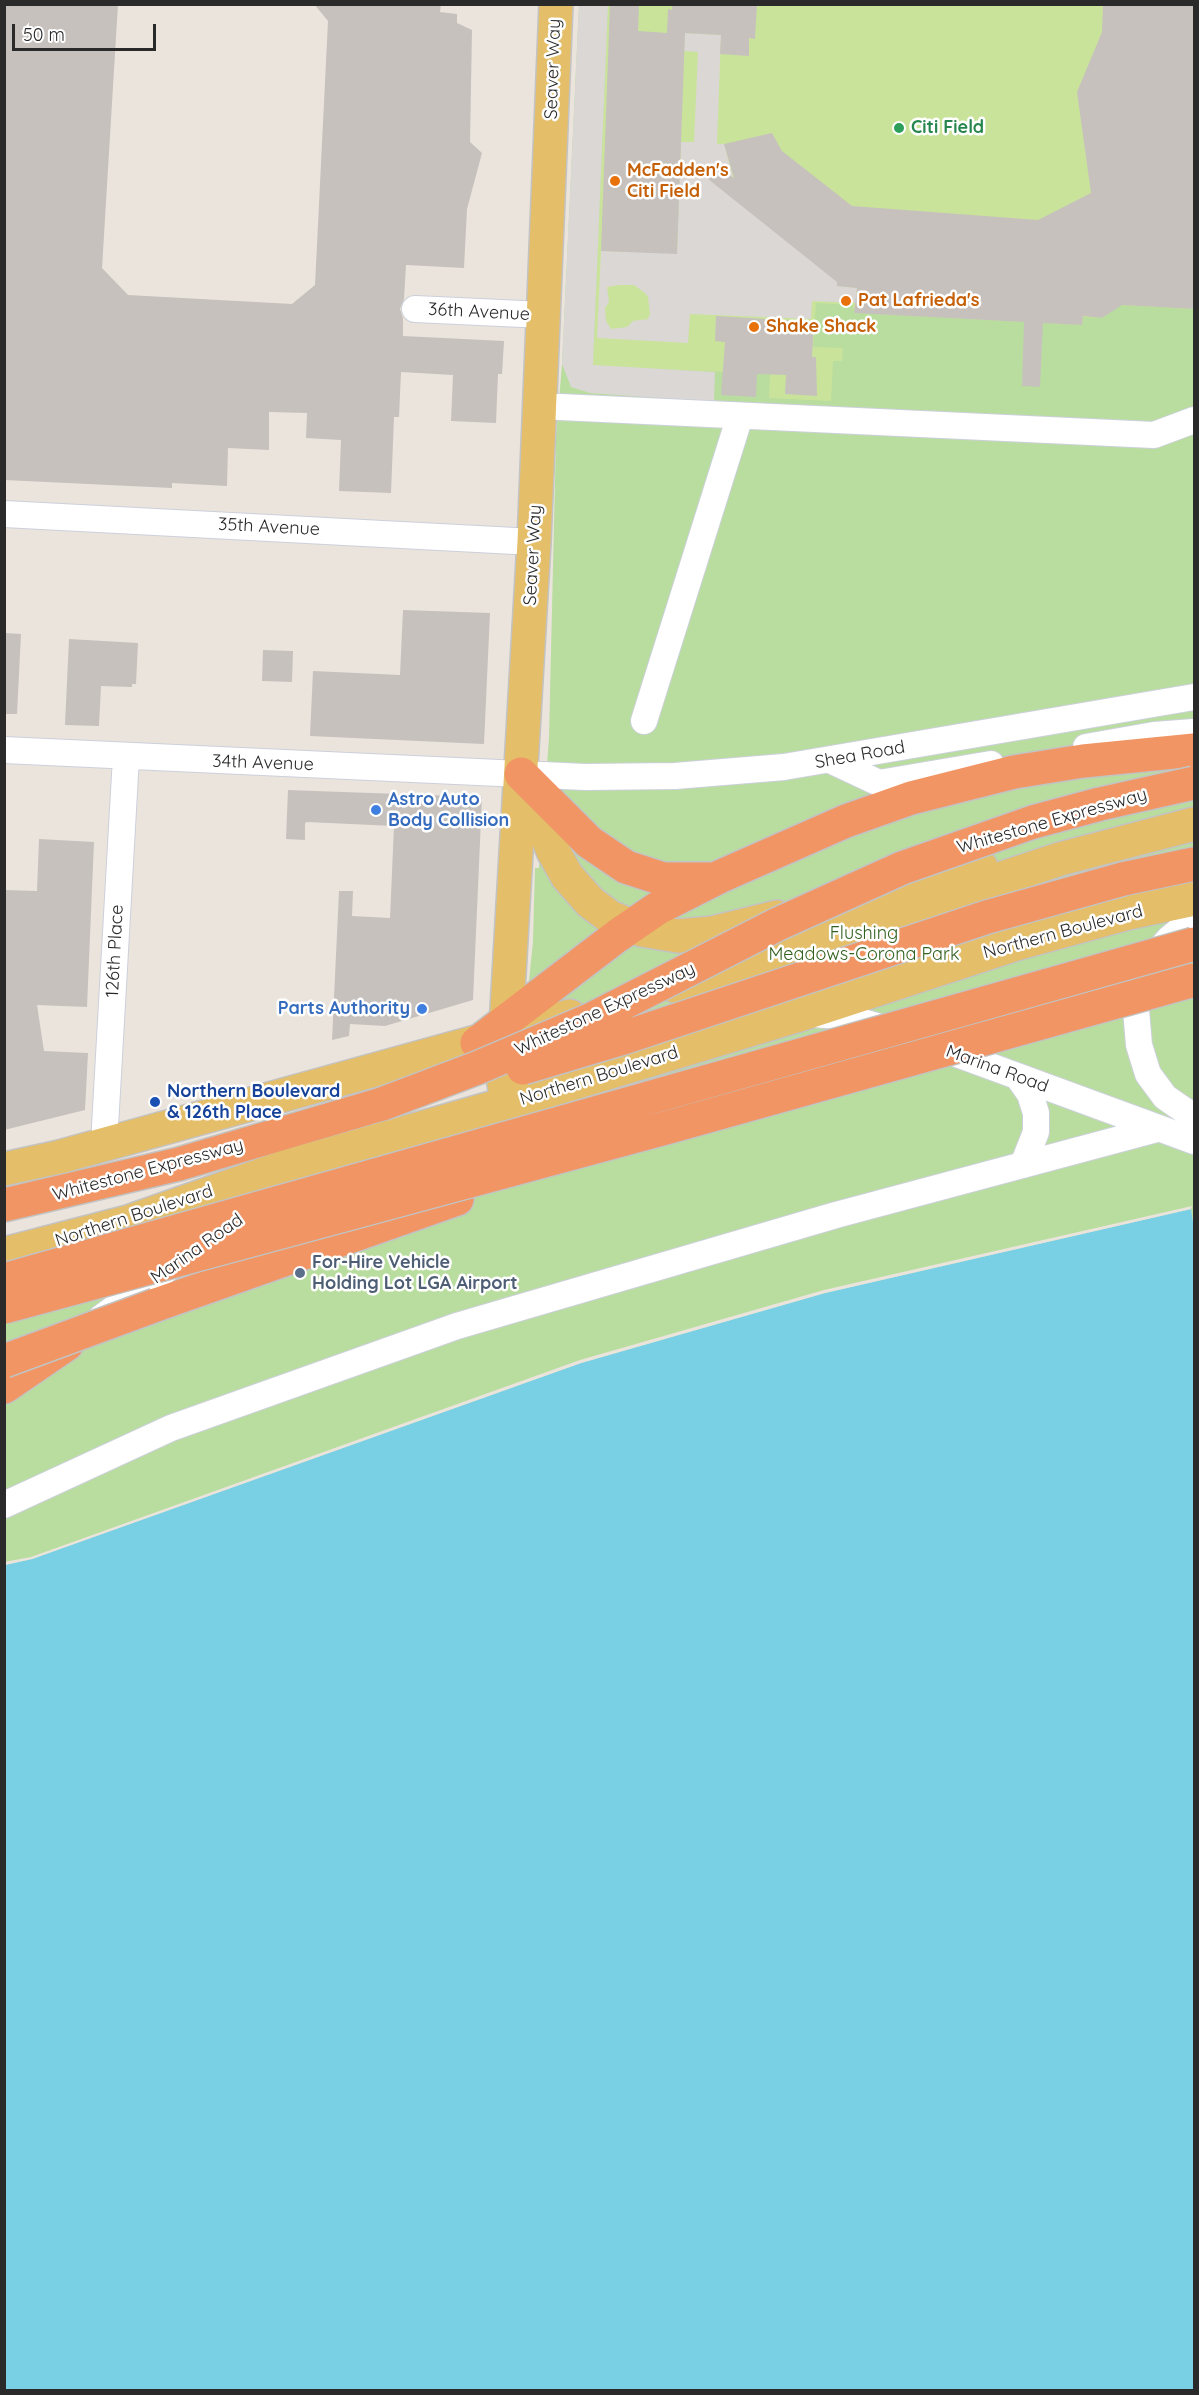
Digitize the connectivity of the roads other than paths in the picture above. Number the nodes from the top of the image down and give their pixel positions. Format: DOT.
graph roads {
  1 [pos="556,4"];
  2 [pos="415,309"];
  3 [pos="544,315"];
  4 [pos="539,406"];
  5 [pos="741,416"];
  6 [pos="1194,420"];
  7 [pos="4,514"];
  8 [pos="534,542"];
  9 [pos="1194,697"];
  10 [pos="644,721"];
  11 [pos="1194,732"];
  12 [pos="4,750"];
  13 [pos="1194,750"];
  14 [pos="126,757"];
  15 [pos="830,760"];
  16 [pos="521,774"];
  17 [pos="1194,783"];
  18 [pos="1194,823"];
  19 [pos="1194,864"];
  20 [pos="719,877"];
  21 [pos="1194,899"];
  22 [pos="1194,918"];
  23 [pos="631,926"];
  24 [pos="1194,944"];
  25 [pos="1194,980"];
  26 [pos="796,1016"];
  27 [pos="496,1033"];
  28 [pos="1018,1077"];
  29 [pos="512,1102"];
  30 [pos="382,1104"];
  31 [pos="1194,1117"];
  32 [pos="669,1127"];
  33 [pos="1157,1129"];
  34 [pos="410,1131"];
  35 [pos="1194,1141"];
  36 [pos="104,1144"];
  37 [pos="1023,1165"];
  38 [pos="4,1169"];
  39 [pos="4,1205"];
  40 [pos="4,1254"];
  41 [pos="4,1280"];
  42 [pos="4,1307"];
  43 [pos="70,1342"];
  44 [pos="4,1361"];
  45 [pos="4,1387"];
  46 [pos="4,1400"];
  47 [pos="4,1505"];
  1 -- 3 [label="main road, Seaver Way"];
  2 -- 3 [label="street, 36th Avenue"];
  3 -- 4 [label="main road, Seaver Way"];
  4 -- 5 [label="street"];
  4 -- 8 [label="main road, Seaver Way"];
  5 -- 6 [label="street"];
  5 -- 10 [label="street"];
  7 -- 8 [label="street, 35th Avenue"];
  8 -- 16 [label="main road, Seaver Way"];
  9 -- 15 [label="street, Shea Road"];
  11 -- 15 [label="street"];
  12 -- 14 [label="street, 34th Avenue"];
  13 -- 20 [label="highway"];
  14 -- 16 [label="street, 34th Avenue"];
  14 -- 36 [label="street, 126th Place"];
  15 -- 16 [label="street, Shea Road"];
  16 -- 20 [label="highway"];
  16 -- 23 [label="main road"];
  16 -- 27 [label="main road, Seaver Way"];
  17 -- 30 [label="highway, Whitestone Expressway, bridge"];
  18 -- 23 [label="main road"];
  18 -- 27 [label="main road"];
  19 -- 30 [label="highway, bridge"];
  20 -- 23 [label="highway"];
  21 -- 26 [label="main road, Northern Boulevard"];
  22 -- 31 [label="street"];
  23 -- 27 [label="highway"];
  24 -- 41 [label="highway, bridge"];
  25 -- 32 [label="highway, bridge"];
  26 -- 28 [label="street, Marina Road"];
  26 -- 29 [label="main road, Northern Boulevard"];
  27 -- 29 [label="main road, Seaver Way"];
  27 -- 36 [label="main road"];
  28 -- 33 [label="street, Marina Road"];
  28 -- 37 [label="street"];
  29 -- 34 [label="main road, Northern Boulevard"];
  30 -- 39 [label="highway, Whitestone Expressway"];
  32 -- 42 [label="highway, bridge"];
  32 -- 44 [label="highway, bridge"];
  33 -- 35 [label="street, Marina Road"];
  33 -- 37 [label="street"];
  34 -- 40 [label="main road, Northern Boulevard"];
  34 -- 43 [label="street, Marina Road"];
  36 -- 38 [label="main road"];
  37 -- 47 [label="street"];
  43 -- 45 [label="highway"];
  43 -- 46 [label="street, Marina Road"];
}
